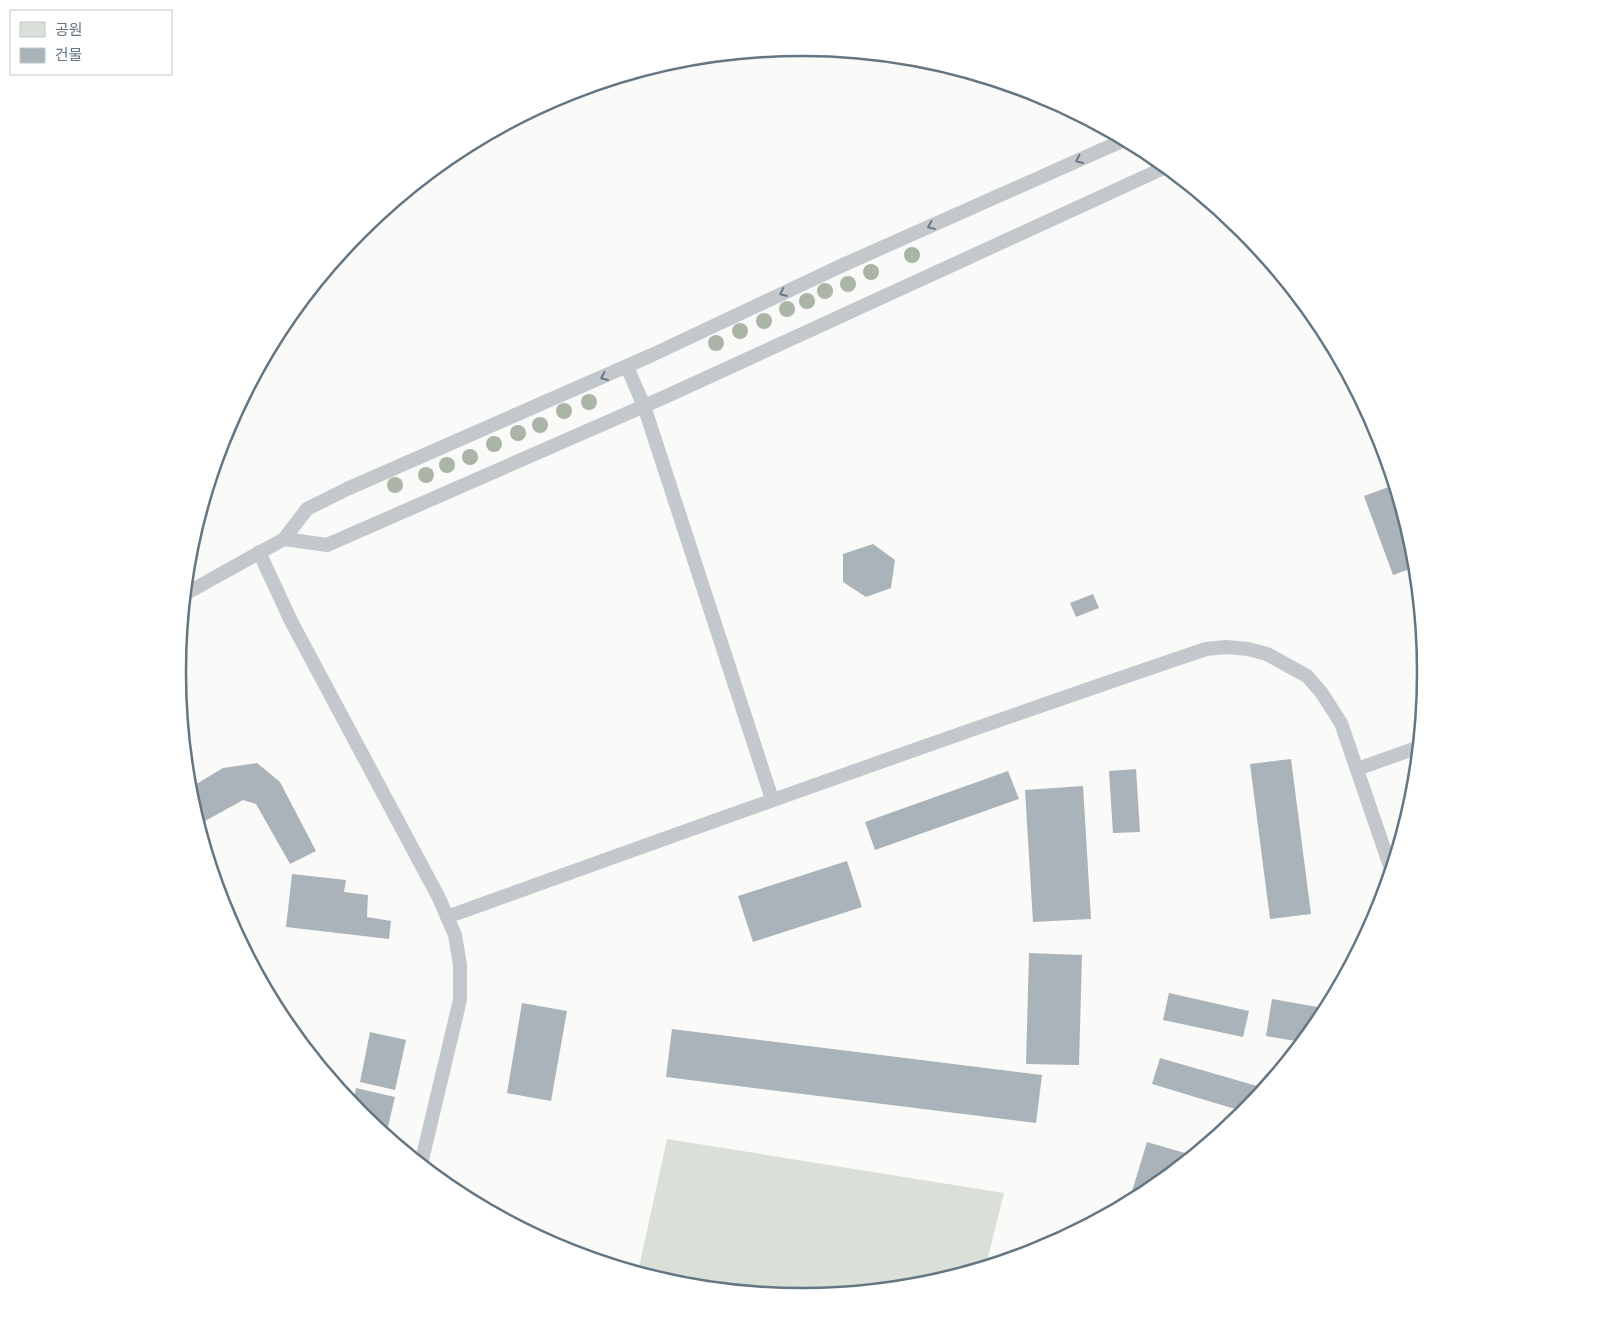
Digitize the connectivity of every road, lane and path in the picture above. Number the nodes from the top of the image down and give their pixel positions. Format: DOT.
graph roads {
  1 [pos="1116,143"];
  2 [pos="1159,170"];
  3 [pos="627,367"];
  4 [pos="644,406"];
  5 [pos="284,539"];
  6 [pos="258,552"];
  7 [pos="191,590"];
  8 [pos="1412,748"];
  9 [pos="1357,769"];
  10 [pos="772,799"];
  11 [pos="1388,860"];
  12 [pos="448,917"];
  13 [pos="423,1158"];
  1 -- 3 [label="lane, one-way"];
  2 -- 4 [label="lane"];
  3 -- 4 [label="lane"];
  3 -- 5 [label="lane, one-way"];
  4 -- 5 [label="lane"];
  4 -- 10 [label="lane"];
  5 -- 6 [label="lane"];
  6 -- 7 [label="lane"];
  6 -- 12 [label="lane"];
  8 -- 9 [label="lane"];
  9 -- 10 [label="lane"];
  9 -- 11 [label="lane"];
  10 -- 12 [label="lane"];
  12 -- 13 [label="lane"];
}
